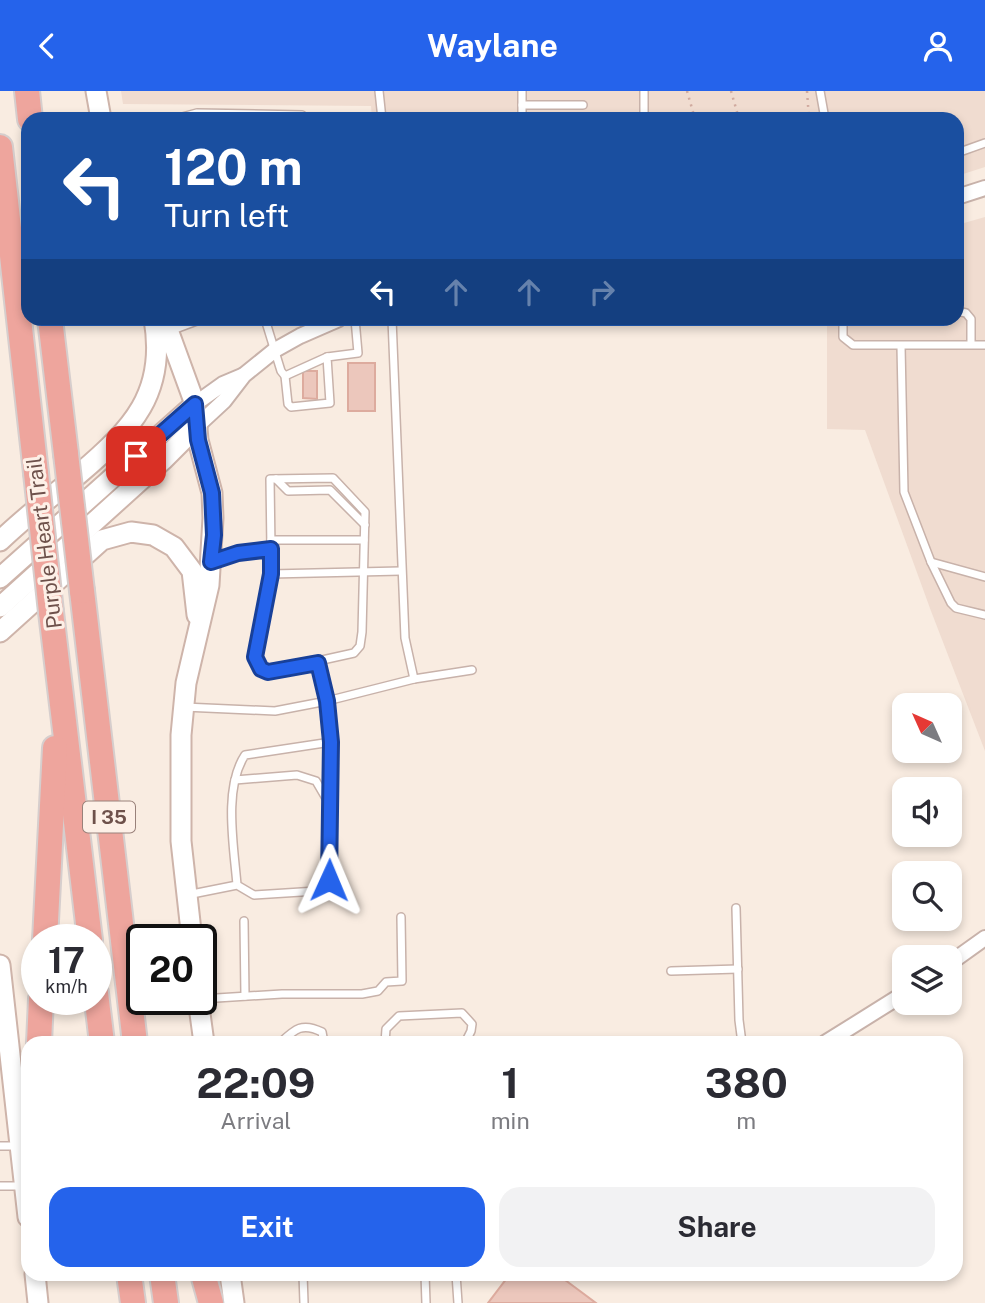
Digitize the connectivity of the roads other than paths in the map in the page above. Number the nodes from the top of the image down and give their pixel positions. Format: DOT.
graph roads {
  1 [pos="27,91"];
  2 [pos="34,91"];
  3 [pos="96,91"];
  4 [pos="379,91"];
  5 [pos="522,91"];
  6 [pos="644,91"];
  7 [pos="820,91"];
  8 [pos="522,105"];
  9 [pos="583,105"];
  10 [pos="31,112"];
  11 [pos="32,112"];
  12 [pos="100,112"];
  13 [pos="381,112"];
  14 [pos="522,112"];
  15 [pos="643,112"];
  16 [pos="824,112"];
  17 [pos="985,143"];
  18 [pos="0,147"];
  19 [pos="964,150"];
  20 [pos="985,188"];
  21 [pos="964,195"];
  22 [pos="964,313"];
  23 [pos="51,326"];
  24 [pos="155,326"];
  25 [pos="167,326"];
  26 [pos="267,326"];
  27 [pos="323,326"];
  28 [pos="356,326"];
  29 [pos="392,326"];
  30 [pos="843,326"];
  31 [pos="971,344"];
  32 [pos="985,345"];
  33 [pos="901,346"];
  34 [pos="275,350"];
  35 [pos="327,357"];
  36 [pos="244,375"];
  37 [pos="285,376"];
  38 [pos="195,404"];
  39 [pos="197,426"];
  40 [pos="276,479"];
  41 [pos="365,525"];
  42 [pos="5,532"];
  43 [pos="271,540"];
  44 [pos="364,540"];
  45 [pos="271,549"];
  46 [pos="211,562"];
  47 [pos="931,562"];
  48 [pos="365,570"];
  49 [pos="401,571"];
  50 [pos="271,574"];
  51 [pos="985,577"];
  52 [pos="0,578"];
  53 [pos="0,607"];
  54 [pos="985,615"];
  55 [pos="199,630"];
  56 [pos="0,632"];
  57 [pos="87,635"];
  58 [pos="57,656"];
  59 [pos="318,663"];
  60 [pos="472,670"];
  61 [pos="414,679"];
  62 [pos="327,701"];
  63 [pos="183,707"];
  64 [pos="331,742"];
  65 [pos="235,780"];
  66 [pos="330,806"];
  67 [pos="237,885"];
  68 [pos="187,895"];
  69 [pos="736,908"];
  70 [pos="401,917"];
  71 [pos="244,921"];
  72 [pos="46,924"];
  73 [pos="88,924"];
  74 [pos="134,924"];
  75 [pos="190,924"];
  76 [pos="985,938"];
  77 [pos="962,954"];
  78 [pos="0,965"];
  79 [pos="738,969"];
  80 [pos="671,971"];
  81 [pos="245,996"];
  82 [pos="217,998"];
  83 [pos="892,1001"];
  84 [pos="40,1015"];
  85 [pos="99,1015"];
  86 [pos="148,1015"];
  87 [pos="201,1015"];
  88 [pos="39,1036"];
  89 [pos="101,1036"];
  90 [pos="134,1036"];
  91 [pos="151,1036"];
  92 [pos="203,1036"];
  93 [pos="288,1036"];
  94 [pos="323,1036"];
  95 [pos="386,1036"];
  96 [pos="468,1036"];
  97 [pos="741,1036"];
  98 [pos="836,1036"];
  99 [pos="5,1039"];
  100 [pos="9,1146"];
  101 [pos="21,1174"];
  102 [pos="0,1186"];
  103 [pos="21,1186"];
  104 [pos="36,1281"];
  105 [pos="130,1281"];
  106 [pos="163,1281"];
  107 [pos="205,1281"];
  108 [pos="231,1281"];
  109 [pos="303,1281"];
  110 [pos="425,1281"];
  111 [pos="456,1281"];
  112 [pos="38,1303"];
  113 [pos="133,1303"];
  114 [pos="166,1303"];
  115 [pos="211,1303"];
  116 [pos="234,1303"];
  117 [pos="304,1303"];
  118 [pos="426,1303"];
  119 [pos="458,1303"];
  1 -- 10 [label="highway"];
  2 -- 11 [label="highway"];
  3 -- 12 [label="main road"];
  4 -- 13 [label="lane"];
  5 -- 8 [label="lane"];
  6 -- 15 [label="lane"];
  7 -- 16 [label="lane"];
  8 -- 9 [label="lane"];
  8 -- 14 [label="lane"];
  17 -- 19 [label="lane"];
  18 -- 58 [label="highway, Purple Heart Trail / I 35, bridge"];
  20 -- 21 [label="street"];
  22 -- 31 [label="lane"];
  23 -- 57 [label="highway, Purple Heart Trail / I 35, bridge"];
  24 -- 42 [label="main road"];
  25 -- 38 [label="main road"];
  26 -- 34 [label="lane"];
  27 -- 34 [label="street"];
  28 -- 35 [label="lane"];
  29 -- 49 [label="lane"];
  30 -- 33 [label="lane"];
  31 -- 32 [label="lane"];
  31 -- 33 [label="lane"];
  33 -- 47 [label="lane"];
  34 -- 36 [label="street"];
  34 -- 37 [label="lane"];
  35 -- 37 [label="lane"];
  35 -- 37 [label="lane"];
  36 -- 38 [label="street"];
  36 -- 39 [label="street"];
  38 -- 39 [label="main road"];
  38 -- 52 [label="main road"];
  39 -- 46 [label="main road"];
  39 -- 53 [label="main road"];
  40 -- 41 [label="lane"];
  40 -- 41 [label="lane"];
  40 -- 43 [label="lane"];
  41 -- 44 [label="lane"];
  43 -- 44 [label="lane"];
  43 -- 45 [label="lane"];
  44 -- 48 [label="lane"];
  45 -- 46 [label="lane"];
  45 -- 50 [label="lane"];
  46 -- 55 [label="main road"];
  47 -- 51 [label="lane"];
  47 -- 54 [label="lane"];
  48 -- 49 [label="lane"];
  48 -- 50 [label="lane"];
  48 -- 59 [label="lane"];
  49 -- 61 [label="lane"];
  50 -- 59 [label="lane"];
  55 -- 56 [label="main road"];
  55 -- 63 [label="main road"];
  57 -- 74 [label="highway"];
  57 -- 90 [label="highway, Purple Heart Trail / I 35"];
  58 -- 72 [label="highway"];
  58 -- 73 [label="highway, Purple Heart Trail / I 35"];
  59 -- 62 [label="lane"];
  60 -- 61 [label="lane"];
  61 -- 62 [label="lane"];
  62 -- 63 [label="lane"];
  62 -- 64 [label="lane"];
  63 -- 68 [label="main road"];
  64 -- 65 [label="lane"];
  64 -- 66 [label="lane"];
  65 -- 66 [label="lane"];
  65 -- 67 [label="lane"];
  66 -- 67 [label="lane"];
  67 -- 68 [label="lane"];
  68 -- 75 [label="main road"];
  69 -- 79 [label="lane"];
  70 -- 81 [label="lane"];
  71 -- 81 [label="lane"];
  76 -- 77 [label="street"];
  78 -- 99 [label="main road"];
  79 -- 80 [label="lane"];
  79 -- 97 [label="lane"];
  81 -- 82 [label="lane"];
  83 -- 98 [label="street"];
  84 -- 88 [label="highway"];
  85 -- 89 [label="highway"];
  86 -- 91 [label="highway"];
  87 -- 92 [label="main road"];
  93 -- 94 [label="lane"];
  95 -- 96 [label="lane"];
  99 -- 100 [label="main road"];
  100 -- 101 [label="main road"];
  102 -- 103 [label="lane"];
  104 -- 112 [label="main road"];
  105 -- 113 [label="highway"];
  106 -- 114 [label="highway"];
  107 -- 115 [label="highway"];
  108 -- 116 [label="main road"];
  109 -- 117 [label="lane"];
  110 -- 118 [label="lane"];
  111 -- 119 [label="lane"];
}
